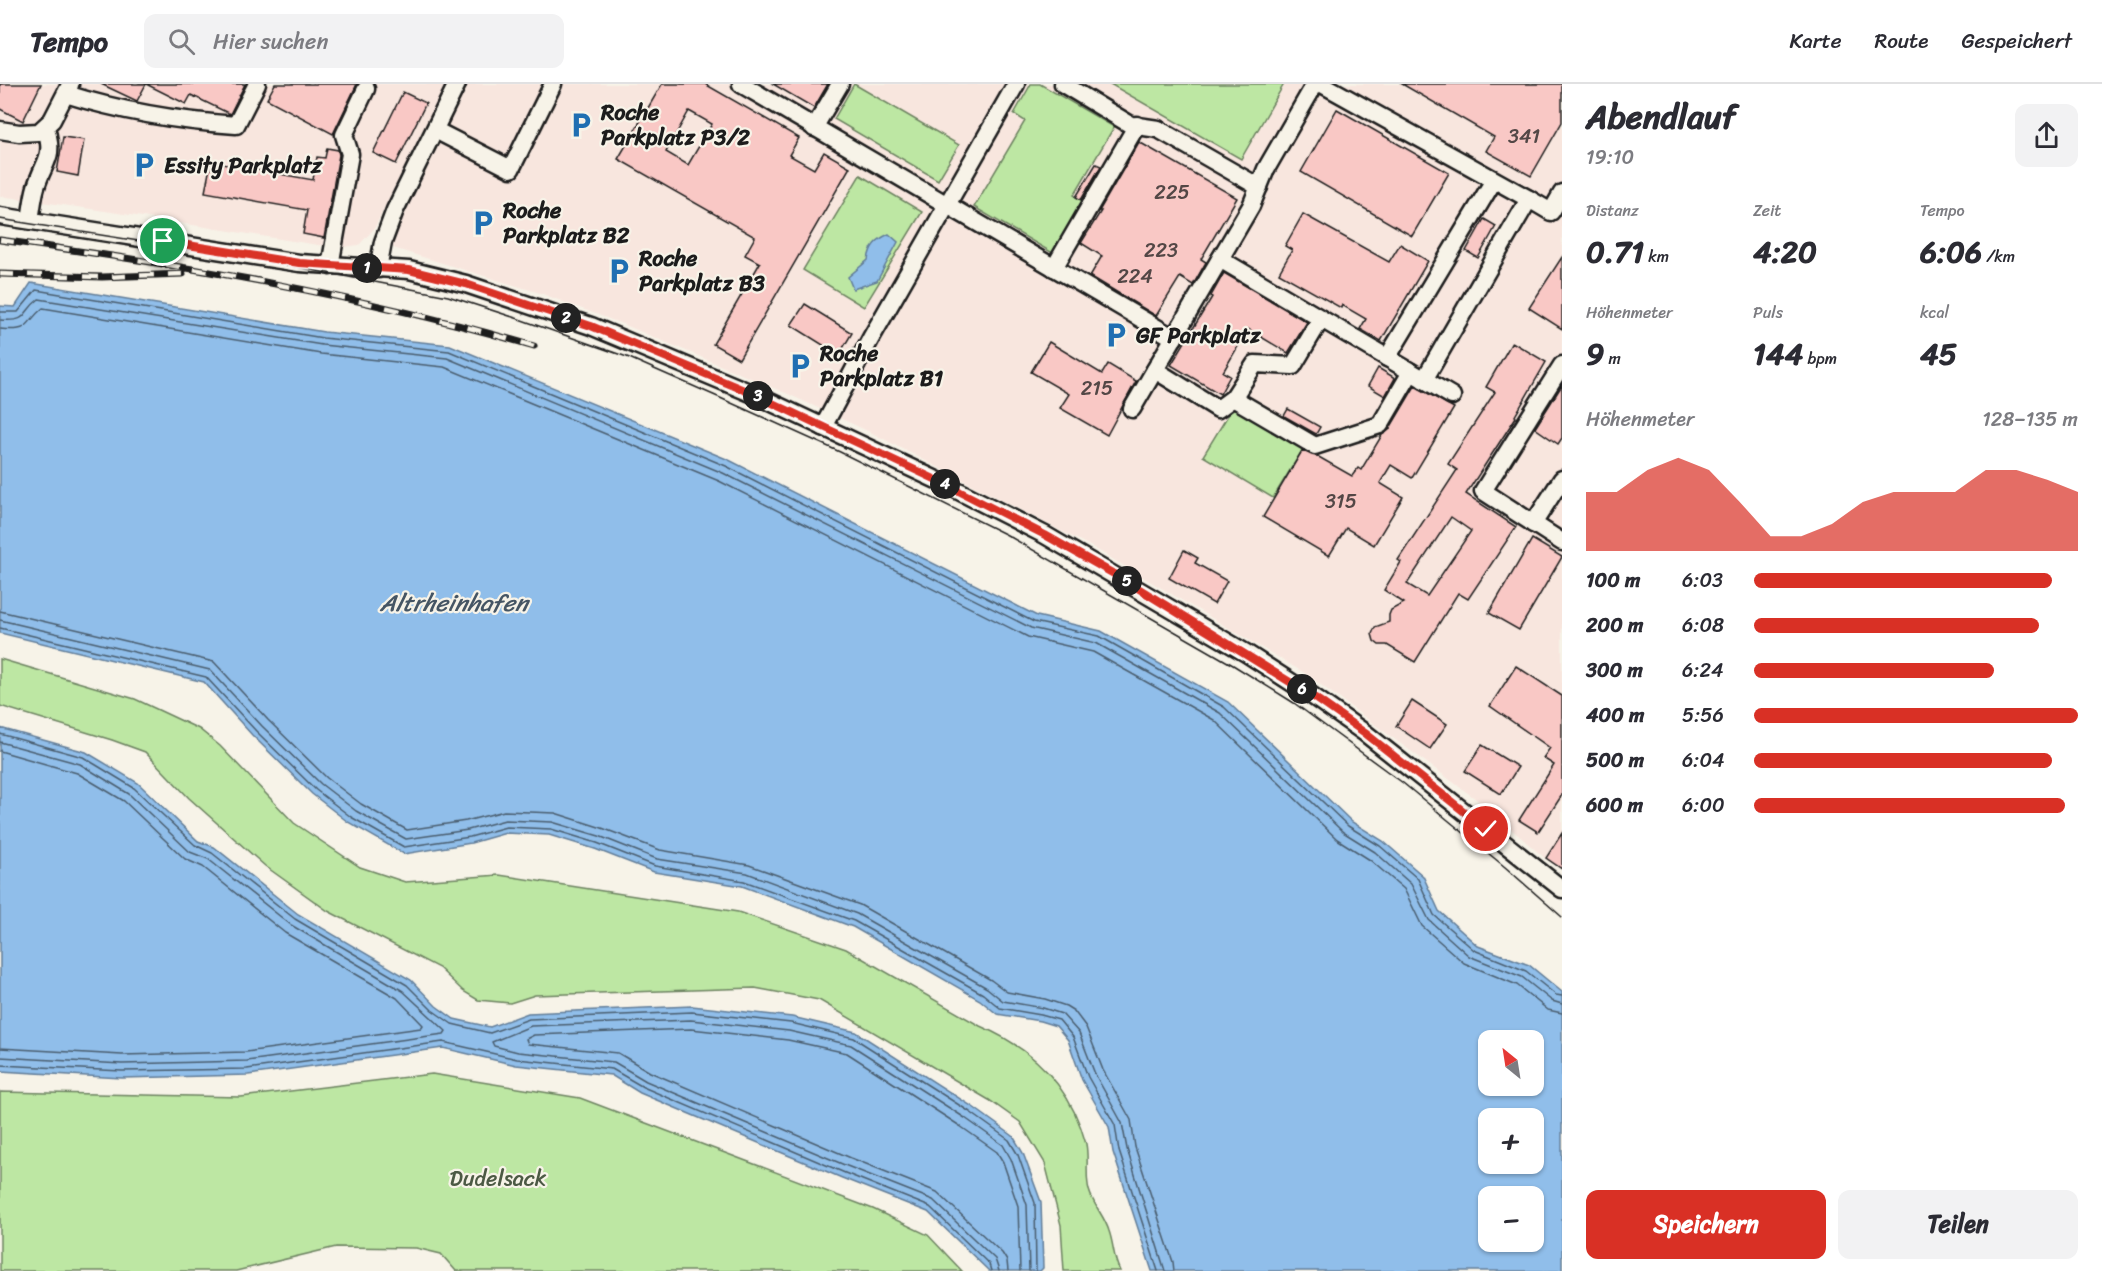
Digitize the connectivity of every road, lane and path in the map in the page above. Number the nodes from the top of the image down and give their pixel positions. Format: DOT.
graph roads {
  1 [pos="257,84"];
  2 [pos="457,84"];
  3 [pos="553,84"];
  4 [pos="741,84"];
  5 [pos="840,84"];
  6 [pos="1016,84"];
  7 [pos="1064,84"];
  8 [pos="1315,84"];
  9 [pos="1322,84"];
  10 [pos="68,89"];
  11 [pos="366,89"];
  12 [pos="1137,125"];
  13 [pos="46,128"];
  14 [pos="814,128"];
  15 [pos="0,130"];
  16 [pos="435,130"];
  17 [pos="1494,180"];
  18 [pos="1259,187"];
  19 [pos="1562,193"];
  20 [pos="1529,200"];
  21 [pos="947,206"];
  22 [pos="0,216"];
  23 [pos="30,220"];
  24 [pos="1220,259"];
  25 [pos="330,266"];
  26 [pos="1054,268"];
  27 [pos="378,269"];
  28 [pos="1321,319"];
  29 [pos="1174,338"];
  30 [pos="1387,358"];
  31 [pos="1562,365"];
  32 [pos="1155,370"];
  33 [pos="1418,376"];
  34 [pos="1452,396"];
  35 [pos="1233,398"];
  36 [pos="1132,409"];
  37 [pos="823,427"];
  38 [pos="1562,479"];
  39 [pos="1533,524"];
  40 [pos="1562,543"];
  41 [pos="1562,889"];
  1 -- 10 [label="street"];
  2 -- 16 [label="street"];
  3 -- 16 [label="street"];
  4 -- 14 [label="street"];
  5 -- 14 [label="street"];
  6 -- 21 [label="street"];
  7 -- 12 [label="street"];
  8 -- 18 [label="street"];
  9 -- 17 [label="street"];
  10 -- 13 [label="street"];
  11 -- 25 [label="street"];
  12 -- 18 [label="street"];
  12 -- 26 [label="street"];
  13 -- 15 [label="street"];
  13 -- 23 [label="street"];
  14 -- 21 [label="street"];
  16 -- 27 [label="street"];
  17 -- 20 [label="street"];
  17 -- 30 [label="street"];
  18 -- 24 [label="street"];
  19 -- 20 [label="street"];
  20 -- 33 [label="street"];
  21 -- 26 [label="street"];
  21 -- 37 [label="street"];
  22 -- 23 [label="street"];
  23 -- 25 [label="street"];
  24 -- 28 [label="street"];
  24 -- 29 [label="street"];
  25 -- 27 [label="street"];
  26 -- 29 [label="street"];
  27 -- 37 [label="street"];
  28 -- 30 [label="street"];
  28 -- 35 [label="street"];
  29 -- 32 [label="street"];
  30 -- 33 [label="street"];
  31 -- 39 [label="street"];
  32 -- 35 [label="street"];
  32 -- 36 [label="street"];
  33 -- 34 [label="street"];
  33 -- 35 [label="street"];
  37 -- 41 [label="street"];
  38 -- 39 [label="street"];
  39 -- 40 [label="street"];
}
